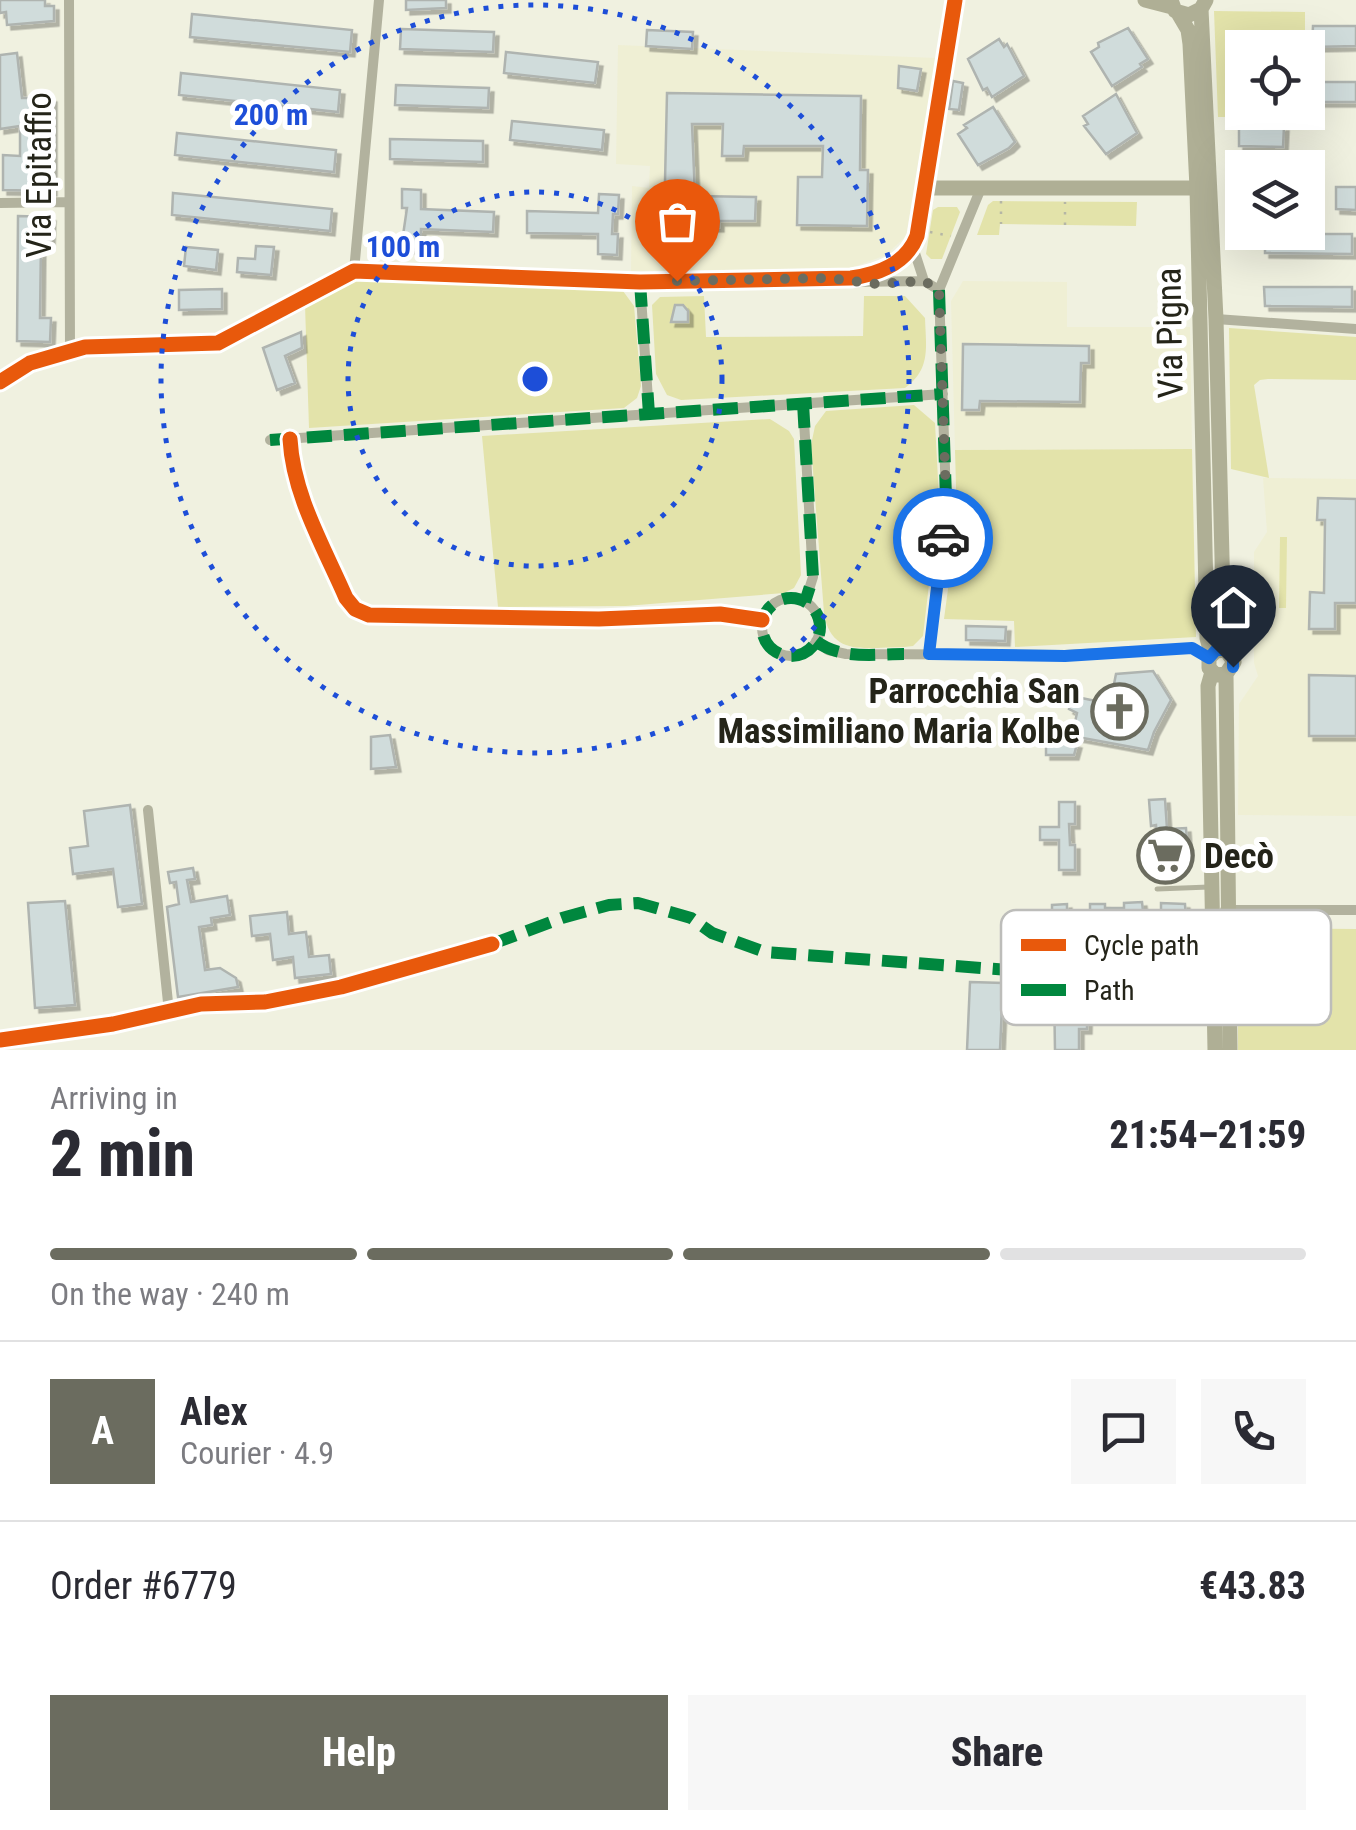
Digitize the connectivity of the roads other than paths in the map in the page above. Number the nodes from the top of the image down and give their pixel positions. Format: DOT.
graph roads {
  1 [pos="69,0"];
  2 [pos="379,0"];
  3 [pos="955,0"];
  4 [pos="1145,0"];
  5 [pos="1207,3"];
  6 [pos="1174,7"];
  7 [pos="926,188"];
  8 [pos="981,188"];
  9 [pos="1197,188"];
  10 [pos="69,202"];
  11 [pos="0,203"];
  12 [pos="913,247"];
  13 [pos="354,270"];
  14 [pos="828,278"];
  15 [pos="924,281"];
  16 [pos="640,282"];
  17 [pos="939,290"];
  18 [pos="1216,319"];
  19 [pos="1356,329"];
  20 [pos="70,350"];
  21 [pos="0,382"];
  22 [pos="943,394"];
  23 [pos="803,403"];
  24 [pos="649,414"];
  25 [pos="290,439"];
  26 [pos="270,440"];
  27 [pos="805,602"];
  28 [pos="762,620"];
  29 [pos="816,641"];
  30 [pos="929,654"];
  31 [pos="1217,662"];
  32 [pos="148,810"];
  33 [pos="1213,887"];
  34 [pos="1157,889"];
  35 [pos="1222,910"];
  36 [pos="1356,910"];
  37 [pos="492,944"];
  38 [pos="170,1012"];
  39 [pos="1215,1025"];
  40 [pos="1229,1025"];
  41 [pos="0,1040"];
  42 [pos="1215,1050"];
  43 [pos="1230,1050"];
  1 -- 10 [label="street, Via Epitaffio"];
  2 -- 13 [label="street"];
  3 -- 7 [label="main road"];
  4 -- 6 [label="main road"];
  5 -- 6 [label="main road"];
  5 -- 18 [label="main road"];
  6 -- 9 [label="main road, Via Pigna"];
  7 -- 8 [label="main road"];
  7 -- 12 [label="main road"];
  8 -- 9 [label="main road"];
  8 -- 17 [label="street"];
  9 -- 31 [label="main road, Via Pigna"];
  10 -- 11 [label="street"];
  10 -- 20 [label="street, Via Epitaffio"];
  12 -- 14 [label="main road"];
  12 -- 15 [label="street"];
  13 -- 16 [label="main road"];
  13 -- 20 [label="main road"];
  14 -- 15 [label="street"];
  14 -- 16 [label="main road"];
  15 -- 17 [label="street"];
  16 -- 24 [label="street"];
  17 -- 22 [label="street"];
  18 -- 19 [label="street"];
  18 -- 31 [label="main road"];
  20 -- 21 [label="main road"];
  22 -- 23 [label="street"];
  22 -- 30 [label="street"];
  23 -- 24 [label="street"];
  23 -- 27 [label="street"];
  24 -- 25 [label="street"];
  25 -- 26 [label="street"];
  25 -- 28 [label="street"];
  27 -- 28 [label="street"];
  27 -- 29 [label="street"];
  28 -- 29 [label="street"];
  29 -- 30 [label="street"];
  30 -- 31 [label="street"];
  31 -- 33 [label="main road, Via Pigna"];
  31 -- 35 [label="main road"];
  32 -- 38 [label="street"];
  33 -- 34 [label="lane"];
  33 -- 35 [label="main road, Via Pigna"];
  35 -- 36 [label="street"];
  37 -- 38 [label="street"];
  38 -- 41 [label="street"];
  39 -- 42 [label="main road, Via Pigna"];
  40 -- 43 [label="main road"];
}
